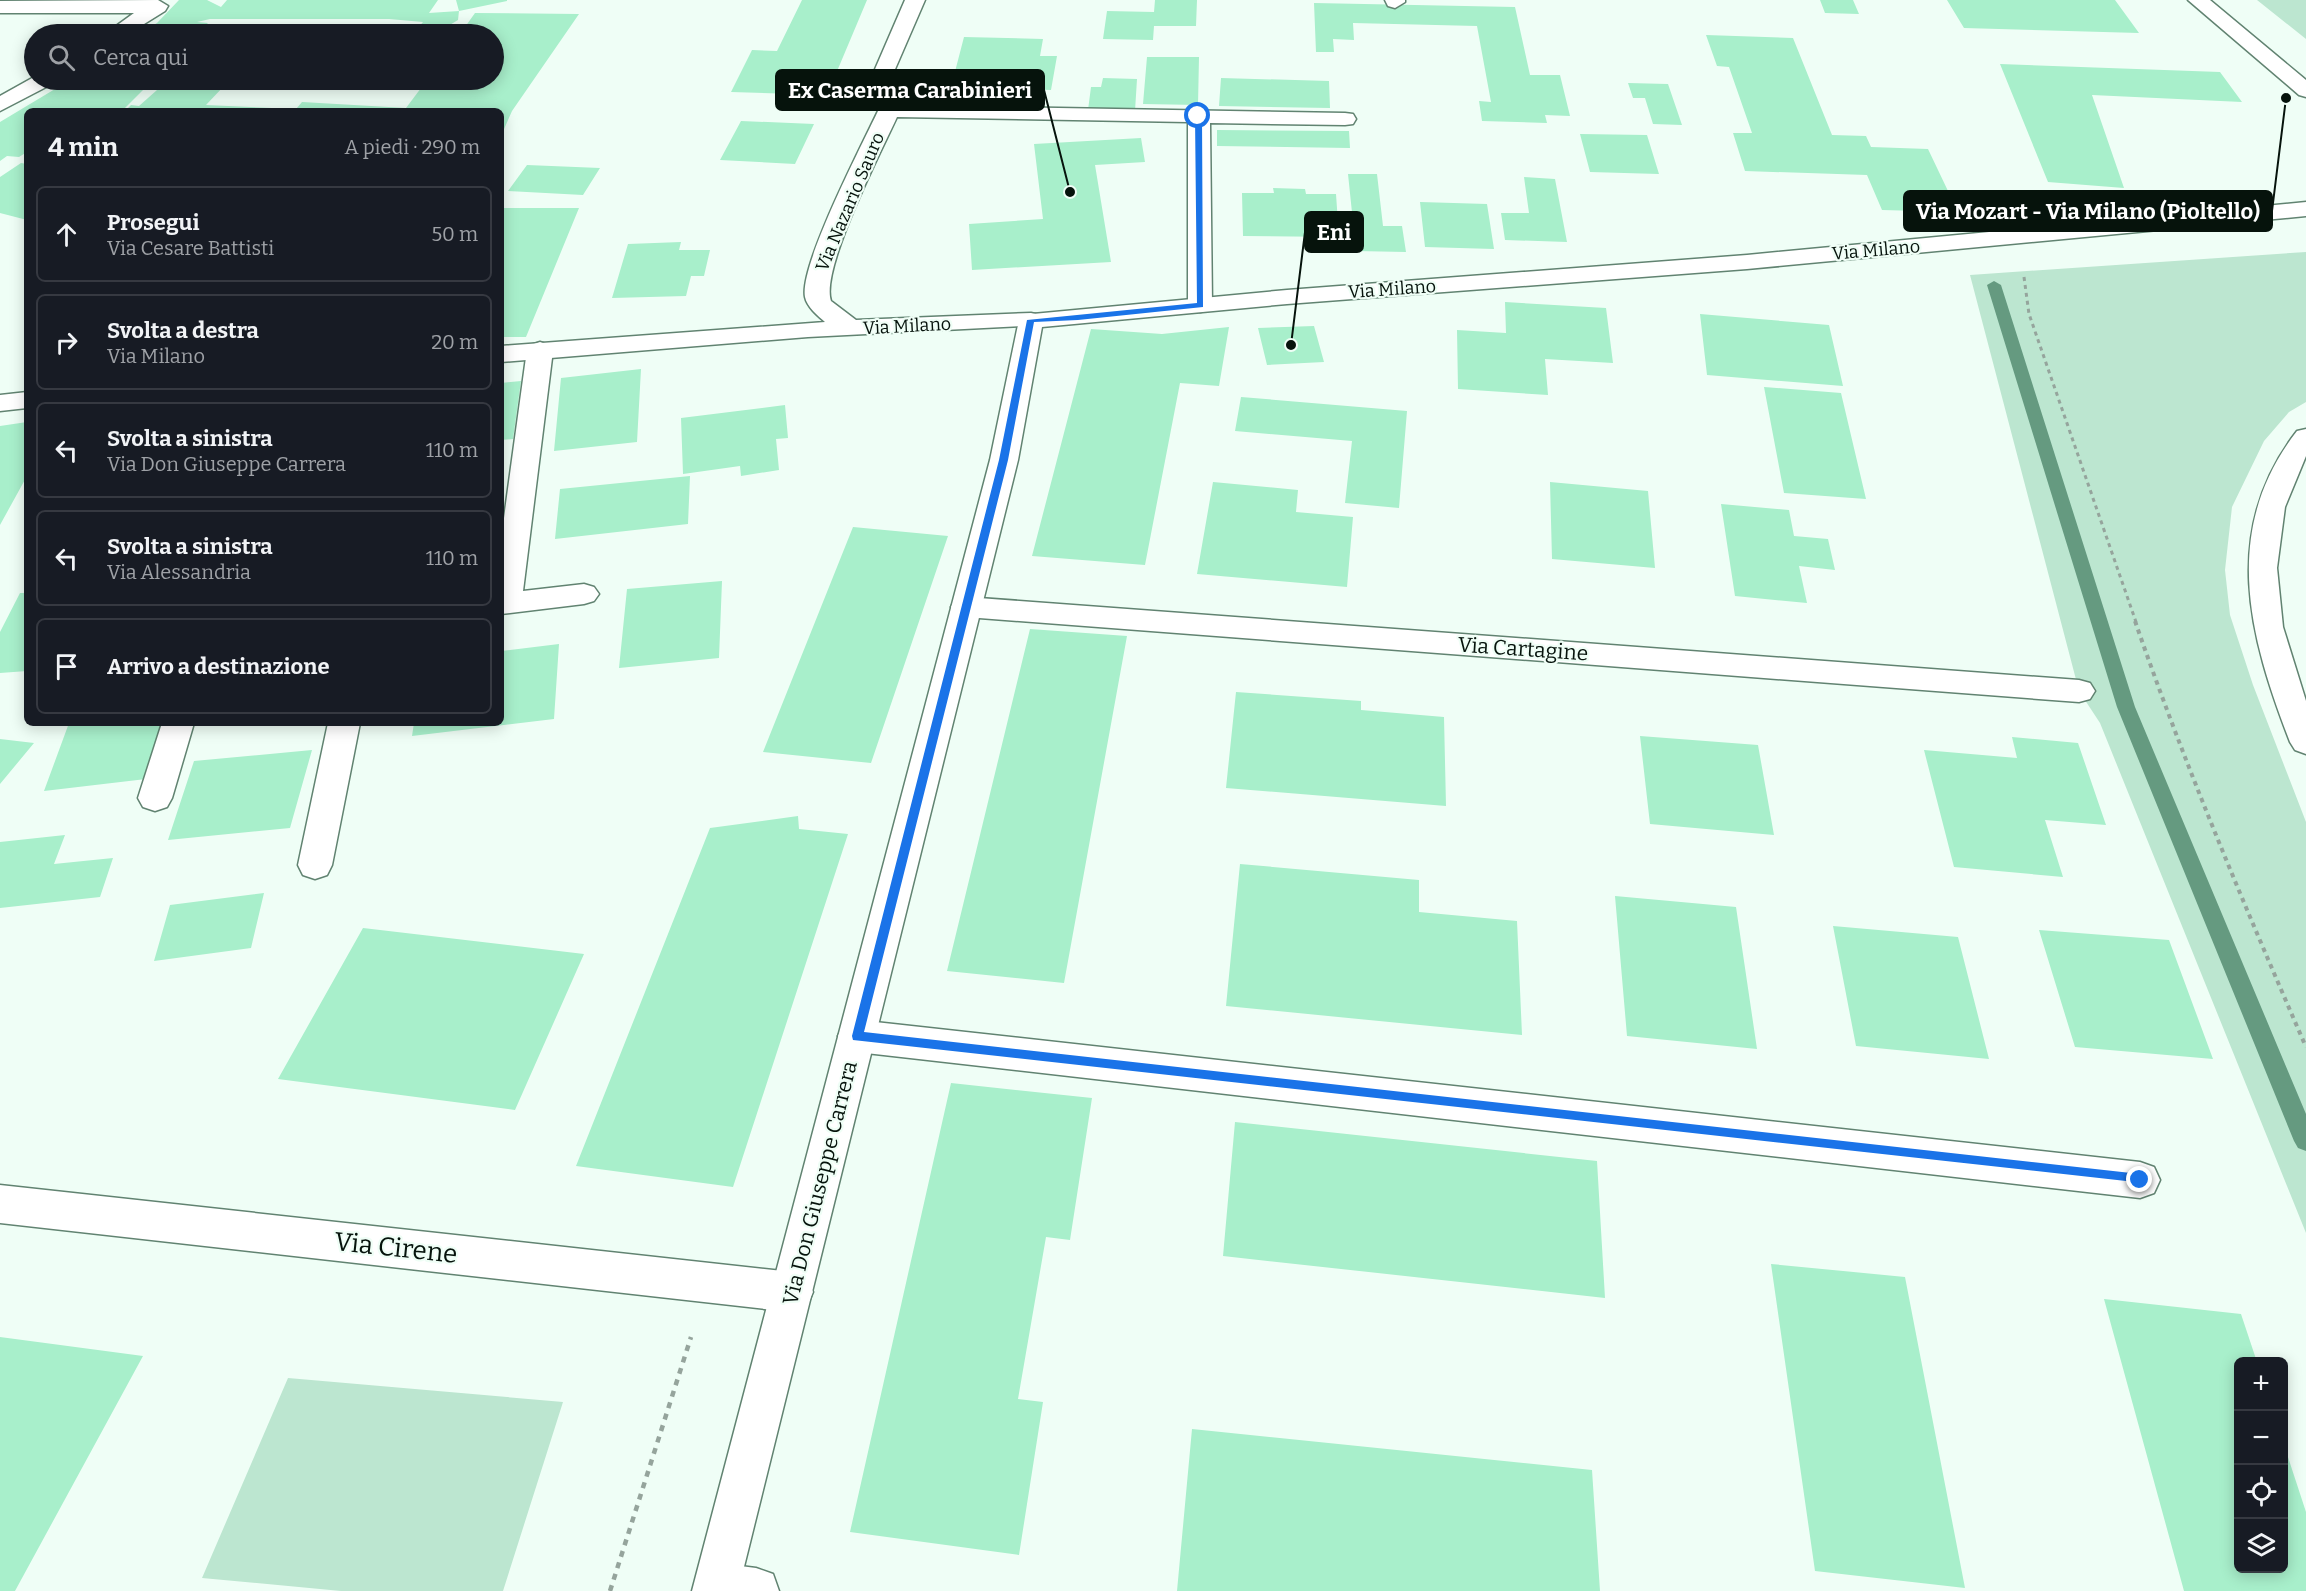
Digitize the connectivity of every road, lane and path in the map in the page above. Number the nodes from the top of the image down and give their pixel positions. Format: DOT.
graph roads {
  1 [pos="915,0"];
  2 [pos="2198,0"];
  3 [pos="162,3"];
  4 [pos="0,7"];
  5 [pos="130,24"];
  6 [pos="27,90"];
  7 [pos="2306,91"];
  8 [pos="0,105"];
  9 [pos="889,111"];
  10 [pos="1198,116"];
  11 [pos="1345,119"];
  12 [pos="2306,209"];
  13 [pos="2282,213"];
  14 [pos="2306,215"];
  15 [pos="2024,274"];
  16 [pos="1200,305"];
  17 [pos="1031,320"];
  18 [pos="851,328"];
  19 [pos="540,351"];
  20 [pos="504,354"];
  21 [pos="24,400"];
  22 [pos="0,403"];
  23 [pos="2306,437"];
  24 [pos="584,594"];
  25 [pos="504,604"];
  26 [pos="966,607"];
  27 [pos="2079,691"];
  28 [pos="177,726"];
  29 [pos="343,726"];
  30 [pos="2306,742"];
  31 [pos="155,798"];
  32 [pos="315,865"];
  33 [pos="857,1036"];
  34 [pos="2306,1047"];
  35 [pos="2140,1180"];
  36 [pos="0,1204"];
  37 [pos="709,1283"];
  38 [pos="792,1292"];
  39 [pos="729,1589"];
  40 [pos="610,1591"];
  1 -- 9 [label="street, Via Nazario Sauro"];
  2 -- 7 [label="street"];
  3 -- 4 [label="street"];
  3 -- 5 [label="street"];
  6 -- 8 [label="street"];
  9 -- 10 [label="street"];
  9 -- 18 [label="street, Via Nazario Sauro"];
  10 -- 11 [label="street"];
  10 -- 16 [label="street"];
  12 -- 13 [label="street, Via Milano"];
  13 -- 14 [label="street, Via Milano"];
  13 -- 16 [label="street, Via Milano"];
  15 -- 34 [label="path"];
  16 -- 17 [label="street, Via Milano"];
  17 -- 18 [label="street, Via Milano"];
  17 -- 26 [label="street, Via Don Giuseppe Carrera"];
  18 -- 19 [label="street, Via Milano"];
  19 -- 20 [label="street, Via Milano"];
  19 -- 25 [label="street"];
  21 -- 22 [label="street"];
  23 -- 30 [label="street"];
  24 -- 25 [label="street"];
  26 -- 27 [label="street, Via Cartagine"];
  26 -- 33 [label="street, Via Don Giuseppe Carrera"];
  28 -- 31 [label="street"];
  29 -- 32 [label="street"];
  33 -- 35 [label="street"];
  33 -- 38 [label="street, Via Don Giuseppe Carrera"];
  36 -- 37 [label="street, Via Cirene"];
  37 -- 38 [label="street, Via Cirene"];
  37 -- 40 [label="path"];
  38 -- 39 [label="street, Via Don Giuseppe Carrera"];
}
